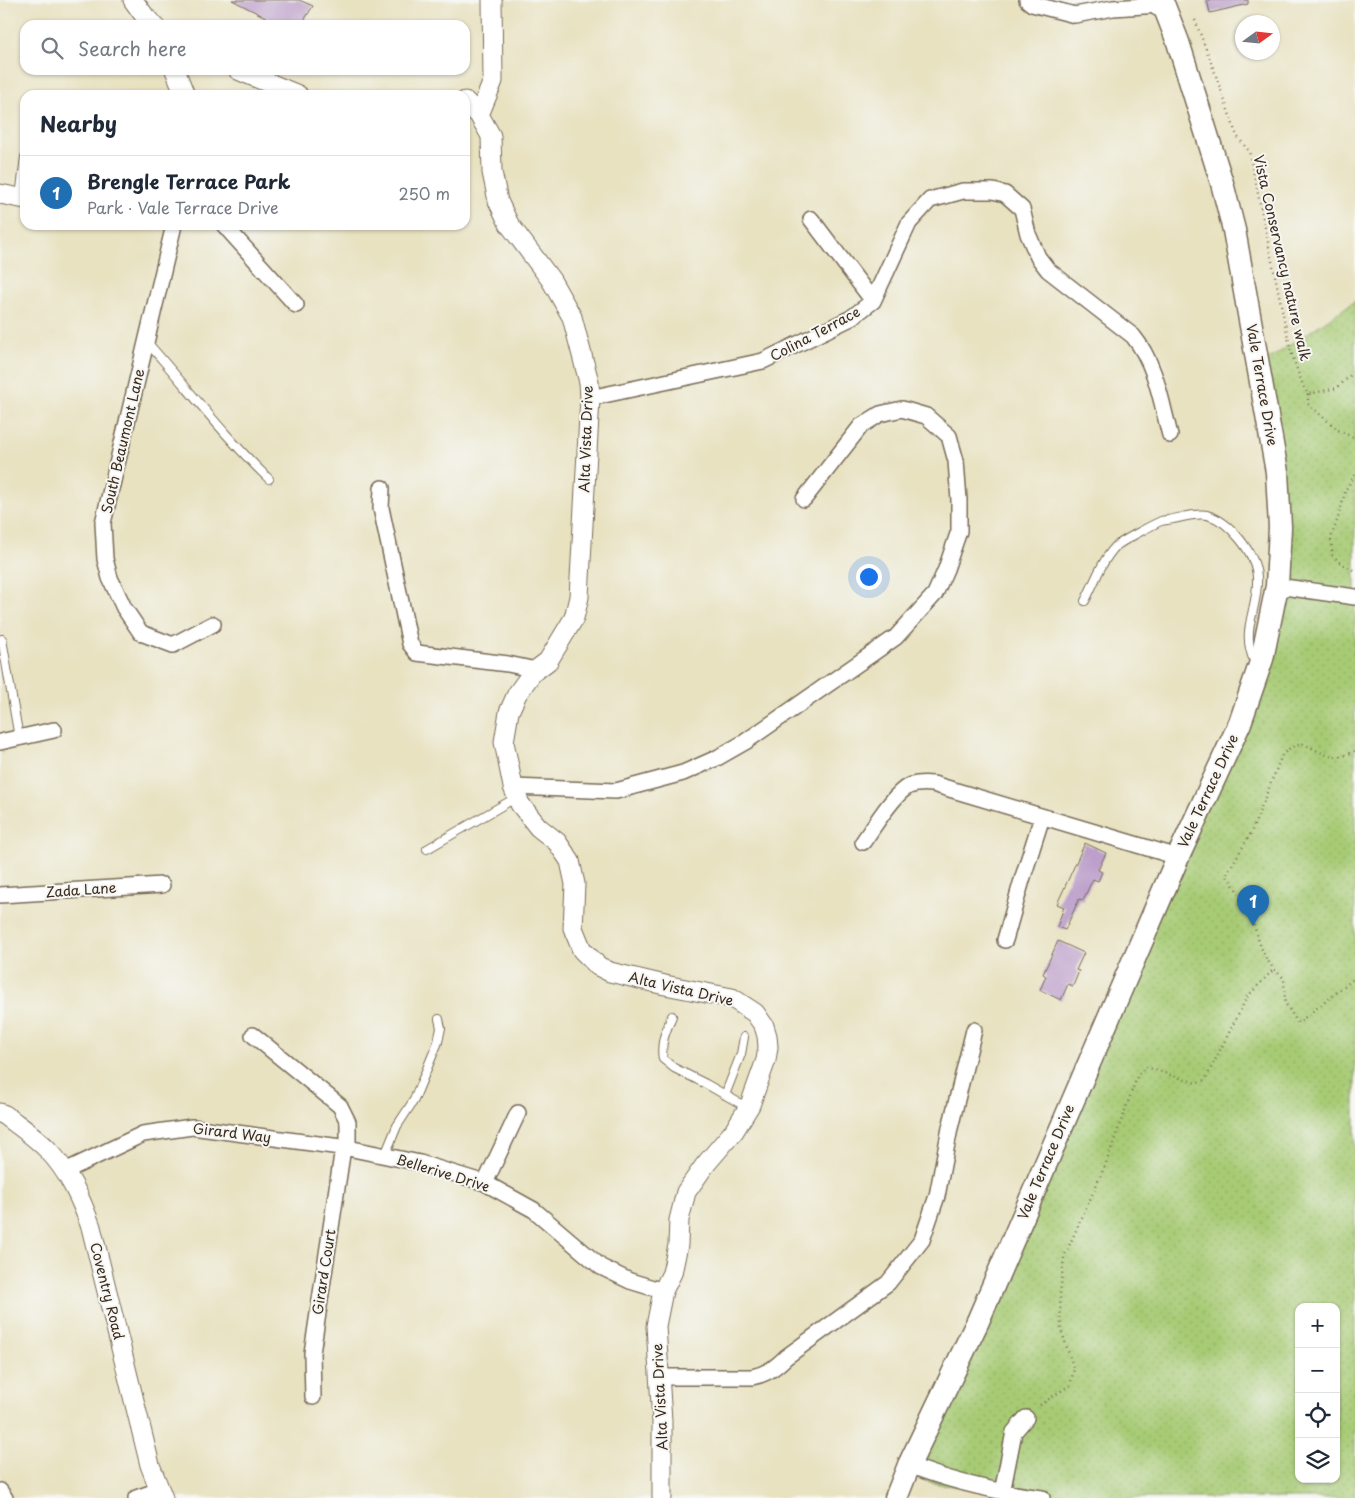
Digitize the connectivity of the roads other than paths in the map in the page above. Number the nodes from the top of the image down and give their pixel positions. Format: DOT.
graph roads {
  1 [pos="133,0"];
  2 [pos="492,0"];
  3 [pos="1026,0"];
  4 [pos="1128,0"];
  5 [pos="1165,2"];
  6 [pos="1113,8"];
  7 [pos="148,20"];
  8 [pos="177,75"];
  9 [pos="250,75"];
  10 [pos="183,90"];
  11 [pos="286,90"];
  12 [pos="470,106"];
  13 [pos="479,115"];
  14 [pos="0,194"];
  15 [pos="20,198"];
  16 [pos="811,220"];
  17 [pos="173,230"];
  18 [pos="228,230"];
  19 [pos="872,301"];
  20 [pos="296,305"];
  21 [pos="146,341"];
  22 [pos="590,398"];
  23 [pos="1170,435"];
  24 [pos="269,479"];
  25 [pos="382,488"];
  26 [pos="804,499"];
  27 [pos="1277,586"];
  28 [pos="1355,597"];
  29 [pos="1085,601"];
  30 [pos="213,624"];
  31 [pos="2,639"];
  32 [pos="536,670"];
  33 [pos="1258,670"];
  34 [pos="54,730"];
  35 [pos="19,738"];
  36 [pos="0,742"];
  37 [pos="515,792"];
  38 [pos="1042,818"];
  39 [pos="863,842"];
  40 [pos="427,850"];
  41 [pos="1178,857"];
  42 [pos="162,885"];
  43 [pos="0,895"];
  44 [pos="1005,940"];
  45 [pos="672,1016"];
  46 [pos="439,1019"];
  47 [pos="974,1030"];
  48 [pos="253,1035"];
  49 [pos="744,1036"];
  50 [pos="725,1095"];
  51 [pos="748,1108"];
  52 [pos="0,1113"];
  53 [pos="518,1113"];
  54 [pos="346,1148"];
  55 [pos="385,1155"];
  56 [pos="65,1171"];
  57 [pos="486,1183"];
  58 [pos="663,1291"];
  59 [pos="660,1377"];
  60 [pos="312,1397"];
  61 [pos="1026,1418"];
  62 [pos="909,1465"];
  63 [pos="0,1491"];
  64 [pos="1002,1492"];
  65 [pos="161,1494"];
  66 [pos="5,1498"];
  67 [pos="136,1498"];
  68 [pos="662,1498"];
  69 [pos="896,1498"];
  70 [pos="1042,1498"];
  1 -- 7 [label="street"];
  2 -- 13 [label="street"];
  3 -- 6 [label="street"];
  4 -- 6 [label="street"];
  5 -- 6 [label="street"];
  5 -- 27 [label="main road, Vale Terrace Drive"];
  8 -- 10 [label="street"];
  9 -- 11 [label="street"];
  12 -- 13 [label="street, Alta Vista Drive"];
  13 -- 22 [label="street, Alta Vista Drive"];
  14 -- 15 [label="street"];
  16 -- 19 [label="street"];
  17 -- 21 [label="street, South Beaumont Lane"];
  18 -- 20 [label="street"];
  19 -- 22 [label="street, Colina Terrace"];
  19 -- 23 [label="street, Colina Terrace"];
  21 -- 24 [label="lane"];
  21 -- 30 [label="street, South Beaumont Lane"];
  22 -- 32 [label="street, Alta Vista Drive"];
  25 -- 32 [label="street"];
  26 -- 37 [label="street"];
  27 -- 28 [label="street"];
  27 -- 33 [label="main road, Vale Terrace Drive"];
  29 -- 33 [label="lane"];
  31 -- 35 [label="lane"];
  32 -- 37 [label="street, Alta Vista Drive"];
  33 -- 41 [label="main road, Vale Terrace Drive"];
  34 -- 35 [label="street"];
  35 -- 36 [label="street"];
  37 -- 40 [label="lane"];
  37 -- 51 [label="street, Alta Vista Drive"];
  38 -- 39 [label="street"];
  38 -- 41 [label="street"];
  38 -- 44 [label="street"];
  41 -- 62 [label="main road, Vale Terrace Drive"];
  42 -- 43 [label="street, Zada Lane"];
  45 -- 50 [label="lane"];
  46 -- 55 [label="lane"];
  47 -- 59 [label="street"];
  48 -- 54 [label="street"];
  49 -- 50 [label="lane"];
  50 -- 51 [label="lane"];
  51 -- 58 [label="street, Alta Vista Drive"];
  52 -- 56 [label="street, Coventry Road"];
  53 -- 57 [label="street"];
  54 -- 55 [label="street, Bellerive Drive"];
  54 -- 56 [label="street, Girard Way"];
  54 -- 60 [label="street, Girard Court"];
  55 -- 57 [label="street, Bellerive Drive"];
  56 -- 65 [label="street, Coventry Road"];
  57 -- 58 [label="street, Bellerive Drive"];
  58 -- 59 [label="street, Alta Vista Drive"];
  59 -- 68 [label="street, Alta Vista Drive"];
  61 -- 64 [label="street"];
  62 -- 64 [label="street"];
  62 -- 69 [label="main road, Vale Terrace Drive"];
  63 -- 66 [label="street"];
  64 -- 70 [label="street"];
  65 -- 67 [label="street"];
}
